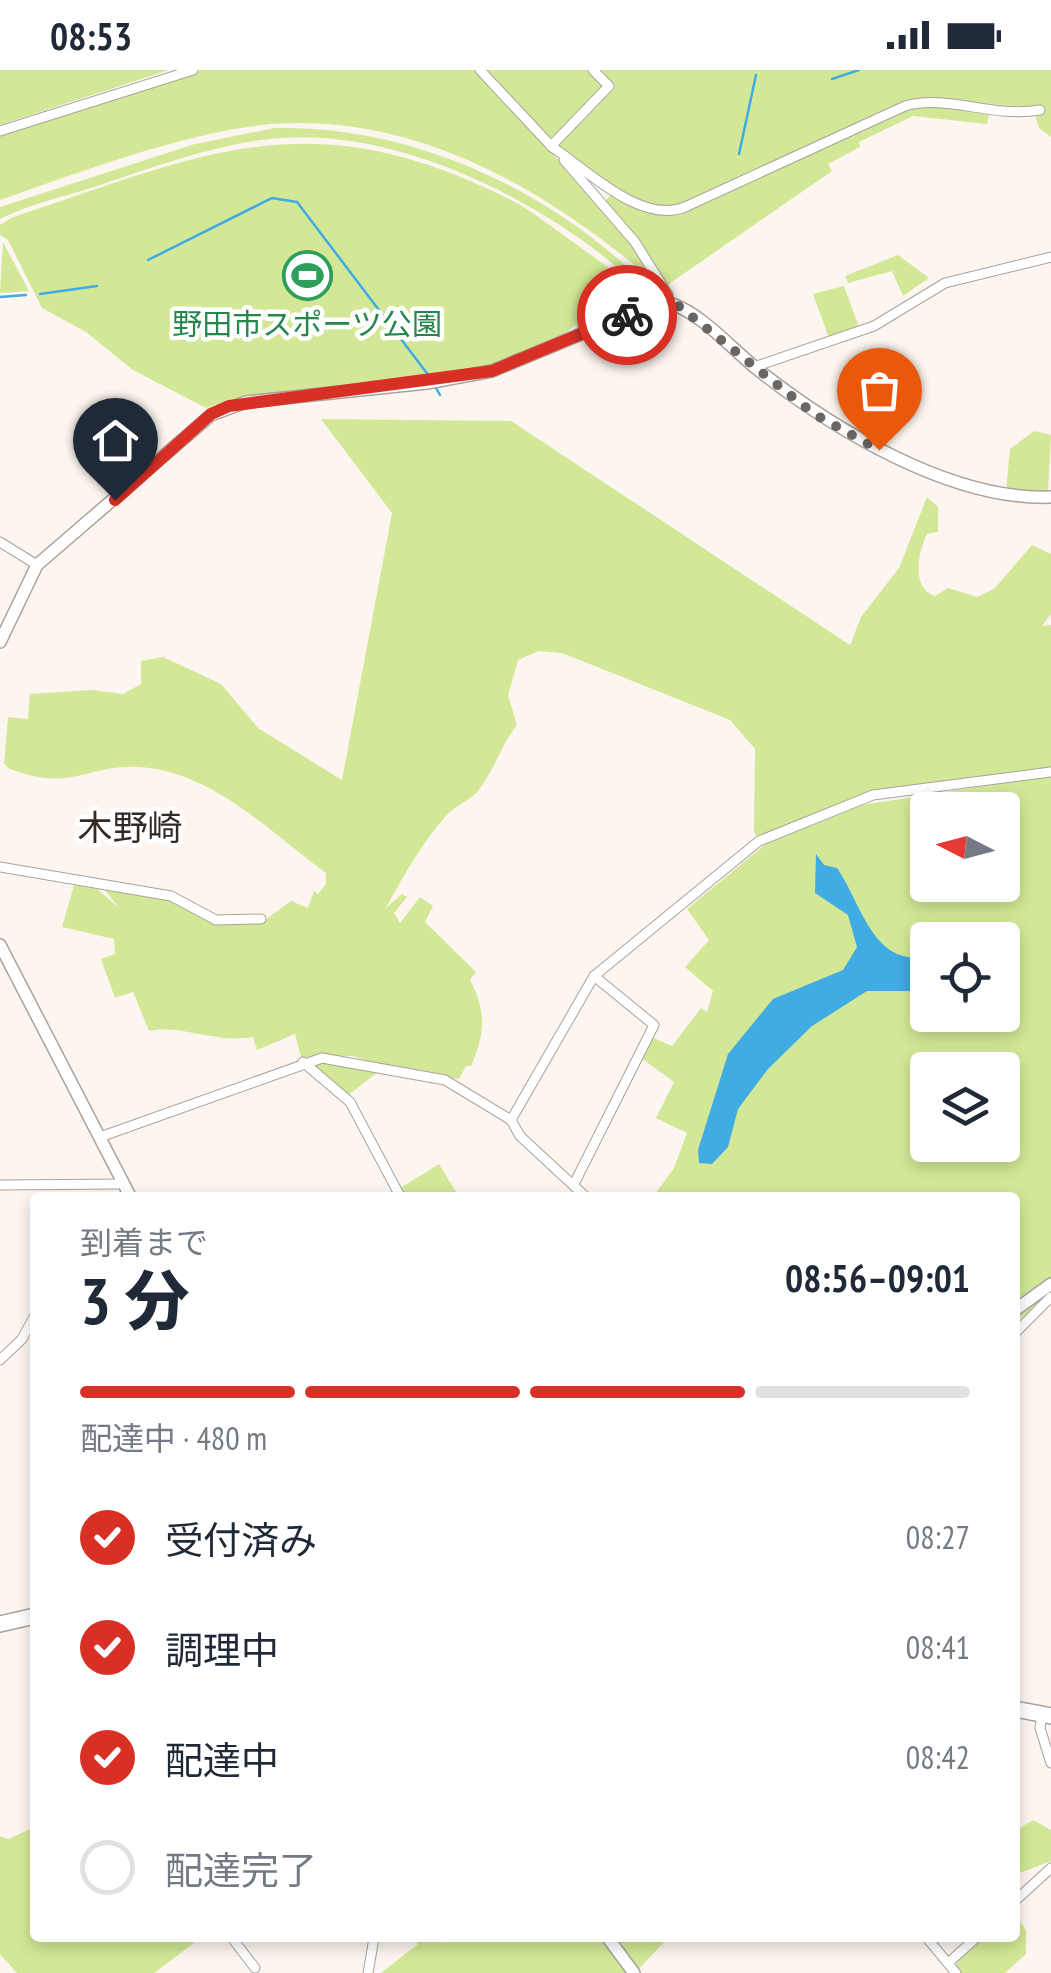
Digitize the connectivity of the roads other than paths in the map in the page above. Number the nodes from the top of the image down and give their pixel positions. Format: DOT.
graph roads {
  1 [pos="193,70"];
  2 [pos="480,70"];
  3 [pos="592,70"];
  4 [pos="1040,110"];
  5 [pos="0,131"];
  6 [pos="551,146"];
  7 [pos="614,189"];
  8 [pos="602,203"];
  9 [pos="1051,257"];
  10 [pos="654,284"];
  11 [pos="670,300"];
  12 [pos="754,367"];
  13 [pos="1051,497"];
  14 [pos="0,542"];
  15 [pos="37,565"];
  16 [pos="0,642"];
  17 [pos="1051,772"];
  18 [pos="0,866"];
  19 [pos="261,919"];
  20 [pos="0,945"];
  21 [pos="594,976"];
  22 [pos="303,1062"];
  23 [pos="511,1120"];
  24 [pos="100,1137"];
  25 [pos="124,1184"];
  26 [pos="574,1184"];
  27 [pos="0,1186"];
  28 [pos="51,1192"];
  29 [pos="128,1192"];
  30 [pos="398,1192"];
  31 [pos="581,1192"];
  32 [pos="1051,1284"];
  33 [pos="1051,1296"];
  34 [pos="1020,1306"];
  35 [pos="30,1325"];
  36 [pos="1020,1329"];
  37 [pos="26,1333"];
  38 [pos="30,1337"];
  39 [pos="0,1360"];
  40 [pos="30,1617"];
  41 [pos="0,1624"];
  42 [pos="1020,1709"];
  43 [pos="1047,1716"];
  44 [pos="1051,1763"];
  45 [pos="1051,1868"];
  46 [pos="1020,1896"];
  47 [pos="235,1942"];
  48 [pos="373,1942"];
  49 [pos="611,1942"];
  50 [pos="930,1942"];
  51 [pos="972,1942"];
  52 [pos="948,1963"];
  53 [pos="255,1968"];
  54 [pos="368,1973"];
  55 [pos="634,1973"];
  56 [pos="956,1973"];
  1 -- 5 [label="street"];
  2 -- 6 [label="street"];
  3 -- 6 [label="street"];
  4 -- 7 [label="street"];
  6 -- 7 [label="street"];
  6 -- 8 [label="street"];
  7 -- 8 [label="street"];
  8 -- 11 [label="street"];
  9 -- 12 [label="street"];
  10 -- 11 [label="street"];
  11 -- 12 [label="street"];
  11 -- 15 [label="street"];
  12 -- 13 [label="street"];
  14 -- 15 [label="street"];
  15 -- 16 [label="street"];
  17 -- 21 [label="street"];
  18 -- 19 [label="street"];
  20 -- 24 [label="street"];
  21 -- 23 [label="street"];
  21 -- 26 [label="street"];
  22 -- 23 [label="street"];
  22 -- 24 [label="street"];
  22 -- 30 [label="street"];
  23 -- 26 [label="street"];
  24 -- 25 [label="street"];
  25 -- 28 [label="street"];
  25 -- 29 [label="street"];
  26 -- 31 [label="street"];
  27 -- 28 [label="street"];
  32 -- 34 [label="street"];
  33 -- 36 [label="street"];
  35 -- 37 [label="street"];
  37 -- 38 [label="street"];
  37 -- 39 [label="street"];
  40 -- 41 [label="main road"];
  42 -- 43 [label="main road"];
  43 -- 44 [label="street"];
  45 -- 46 [label="street"];
  47 -- 53 [label="street"];
  48 -- 54 [label="street"];
  49 -- 55 [label="street"];
  50 -- 52 [label="street"];
  51 -- 52 [label="street"];
  52 -- 56 [label="street"];
}
